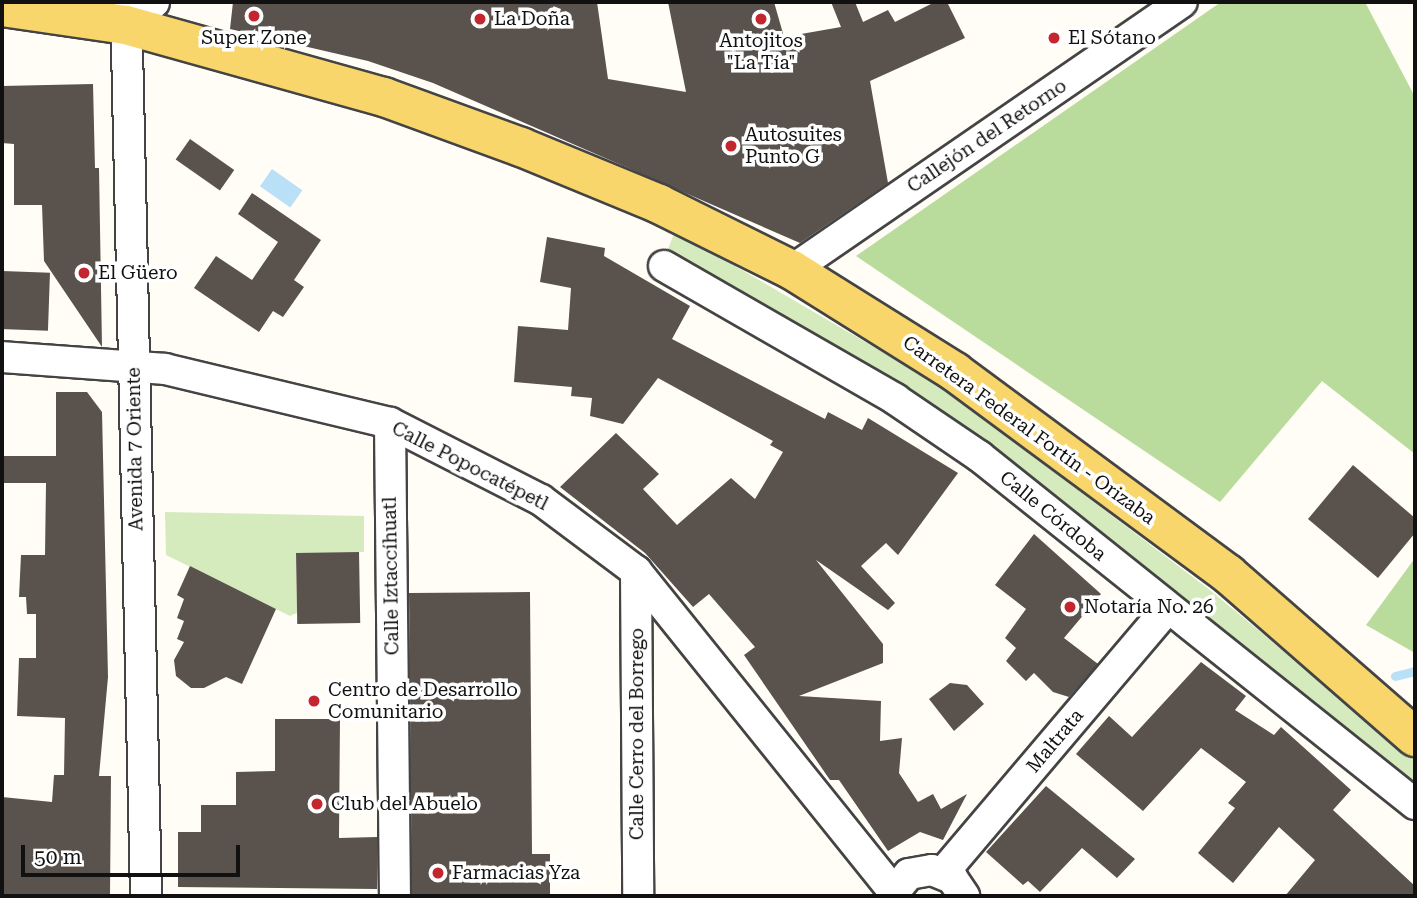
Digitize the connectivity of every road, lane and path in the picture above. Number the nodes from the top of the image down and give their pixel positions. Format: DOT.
graph roads {
  1 [pos="1182,2"];
  2 [pos="2,7"];
  3 [pos="135,10"];
  4 [pos="664,266"];
  5 [pos="792,270"];
  6 [pos="2,356"];
  7 [pos="133,365"];
  8 [pos="390,423"];
  9 [pos="636,571"];
  10 [pos="1167,609"];
  11 [pos="1415,737"];
  12 [pos="1415,804"];
  13 [pos="943,873"];
  14 [pos="892,893"];
  15 [pos="146,896"];
  16 [pos="394,896"];
  17 [pos="638,896"];
  18 [pos="964,896"];
  1 -- 5 [label="street, Callejón del Retorno"];
  2 -- 3 [label="main road, Carretera Federal Fortín - Orizaba"];
  3 -- 5 [label="main road, Carretera Federal Fortín - Orizaba"];
  3 -- 7 [label="street, Avenida 7 Oriente"];
  4 -- 10 [label="street, Calle Córdoba"];
  5 -- 11 [label="main road, Carretera Federal Fortín - Orizaba"];
  6 -- 7 [label="street, Calle Popocatépetl"];
  7 -- 8 [label="street, Calle Popocatépetl"];
  7 -- 15 [label="street, Avenida 7 Oriente"];
  8 -- 9 [label="street, Calle Popocatépetl"];
  8 -- 16 [label="street, Calle Iztaccíhuatl"];
  9 -- 14 [label="street, Calle Popocatépetl"];
  9 -- 17 [label="street, Calle Cerro del Borrego"];
  10 -- 12 [label="street, Calle Córdoba"];
  10 -- 13 [label="street, Maltrata"];
  13 -- 14 [label="street"];
  13 -- 18 [label="street"];
}
